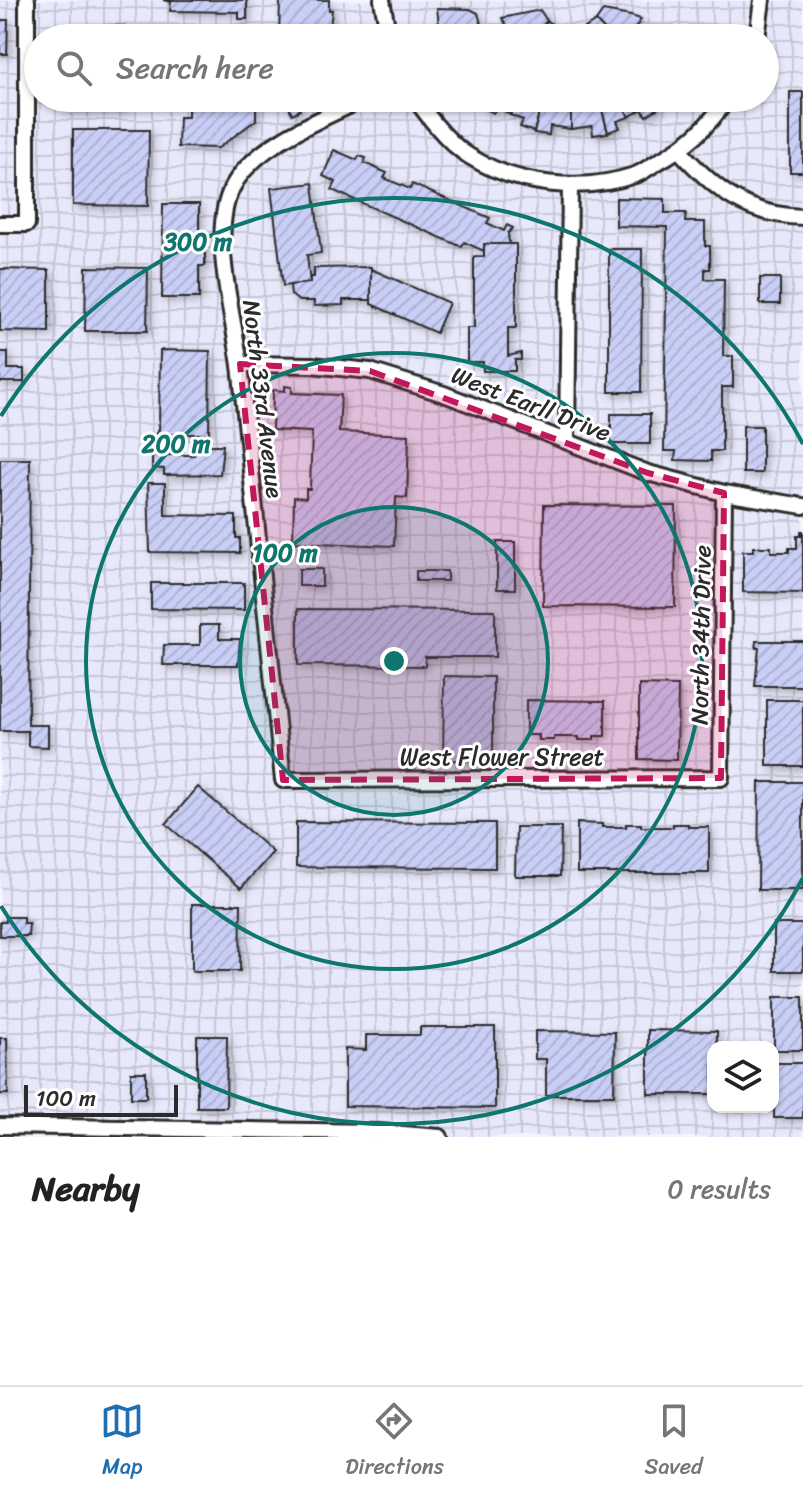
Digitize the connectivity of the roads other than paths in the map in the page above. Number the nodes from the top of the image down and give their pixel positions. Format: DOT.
graph roads {
  1 [pos="27,0"];
  2 [pos="382,0"];
  3 [pos="762,0"];
  4 [pos="27,24"];
  5 [pos="386,24"];
  6 [pos="759,24"];
  7 [pos="27,112"];
  8 [pos="339,112"];
  9 [pos="426,112"];
  10 [pos="718,112"];
  11 [pos="679,150"];
  12 [pos="570,185"];
  13 [pos="803,217"];
  14 [pos="0,224"];
  15 [pos="240,364"];
  16 [pos="567,440"];
  17 [pos="724,493"];
  18 [pos="803,506"];
  19 [pos="721,778"];
  20 [pos="283,780"];
  21 [pos="0,1126"];
  22 [pos="440,1137"];
  1 -- 4 [label="street"];
  2 -- 5 [label="street"];
  3 -- 6 [label="street"];
  7 -- 14 [label="street"];
  8 -- 15 [label="street, North 33rd Avenue"];
  9 -- 12 [label="street"];
  10 -- 11 [label="street"];
  11 -- 12 [label="street"];
  11 -- 13 [label="street"];
  12 -- 16 [label="street"];
  15 -- 16 [label="street, West Earll Drive"];
  15 -- 20 [label="street, North 33rd Avenue"];
  16 -- 17 [label="street, West Earll Drive"];
  17 -- 18 [label="street, West Earll Drive"];
  17 -- 19 [label="street, North 34th Drive"];
  19 -- 20 [label="street, West Flower Street"];
  21 -- 22 [label="street"];
}
